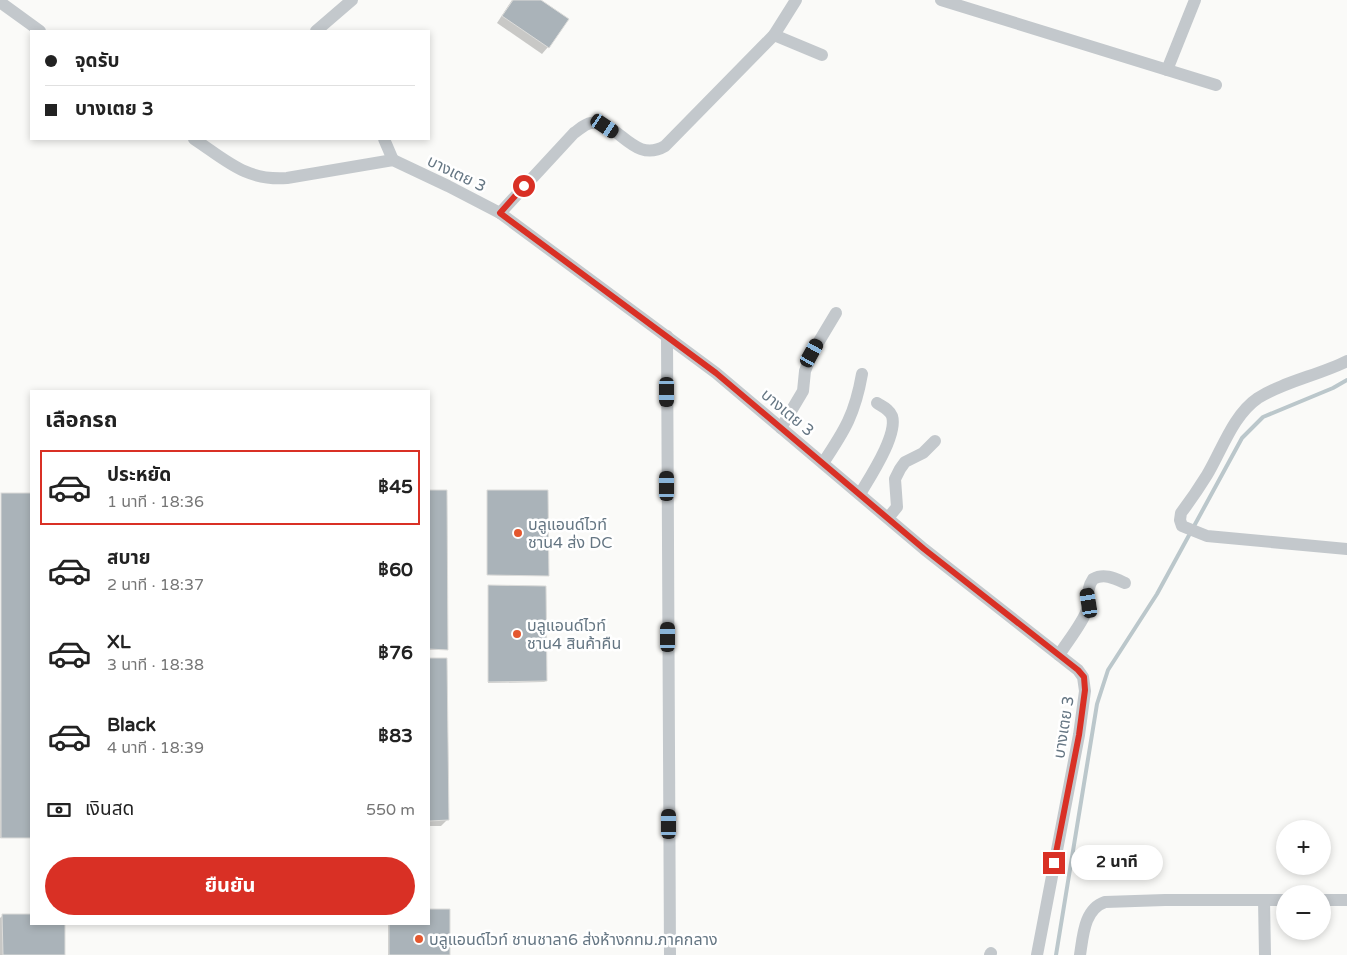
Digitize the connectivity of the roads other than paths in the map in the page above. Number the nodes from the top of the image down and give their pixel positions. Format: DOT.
graph roads {
  1 [pos="352,0"];
  2 [pos="796,0"];
  3 [pos="941,0"];
  4 [pos="1195,0"];
  5 [pos="0,2"];
  6 [pos="39,30"];
  7 [pos="317,30"];
  8 [pos="774,35"];
  9 [pos="822,55"];
  10 [pos="1167,70"];
  11 [pos="1216,85"];
  12 [pos="196,140"];
  13 [pos="384,140"];
  14 [pos="393,160"];
  15 [pos="500,213"];
  16 [pos="836,312"];
  17 [pos="668,336"];
  18 [pos="1347,361"];
  19 [pos="862,374"];
  20 [pos="877,403"];
  21 [pos="781,428"];
  22 [pos="935,441"];
  23 [pos="823,463"];
  24 [pos="860,494"];
  25 [pos="888,518"];
  26 [pos="1347,549"];
  27 [pos="1125,583"];
  28 [pos="1059,655"];
  29 [pos="1264,900"];
  30 [pos="1276,900"];
  31 [pos="1331,900"];
  32 [pos="1347,900"];
  33 [pos="670,955"];
  34 [pos="1037,955"];
  35 [pos="1080,955"];
  36 [pos="1265,955"];
  1 -- 7 [label="street"];
  2 -- 8 [label="street"];
  3 -- 10 [label="street"];
  4 -- 10 [label="street"];
  5 -- 6 [label="street"];
  8 -- 9 [label="street"];
  8 -- 15 [label="street"];
  10 -- 11 [label="street"];
  12 -- 14 [label="street"];
  13 -- 14 [label="street"];
  14 -- 15 [label="street, บางเตย 3"];
  15 -- 17 [label="street, บางเตย 3"];
  16 -- 21 [label="street"];
  17 -- 21 [label="street, บางเตย 3"];
  17 -- 33 [label="street"];
  18 -- 26 [label="street"];
  19 -- 23 [label="street"];
  20 -- 24 [label="street"];
  21 -- 23 [label="street, บางเตย 3"];
  22 -- 25 [label="street"];
  23 -- 24 [label="street, บางเตย 3"];
  24 -- 25 [label="street, บางเตย 3"];
  25 -- 28 [label="street, บางเตย 3"];
  27 -- 28 [label="street"];
  28 -- 34 [label="street, บางเตย 3"];
  29 -- 30 [label="street"];
  29 -- 35 [label="street"];
  29 -- 36 [label="street"];
  31 -- 32 [label="street"];
}
